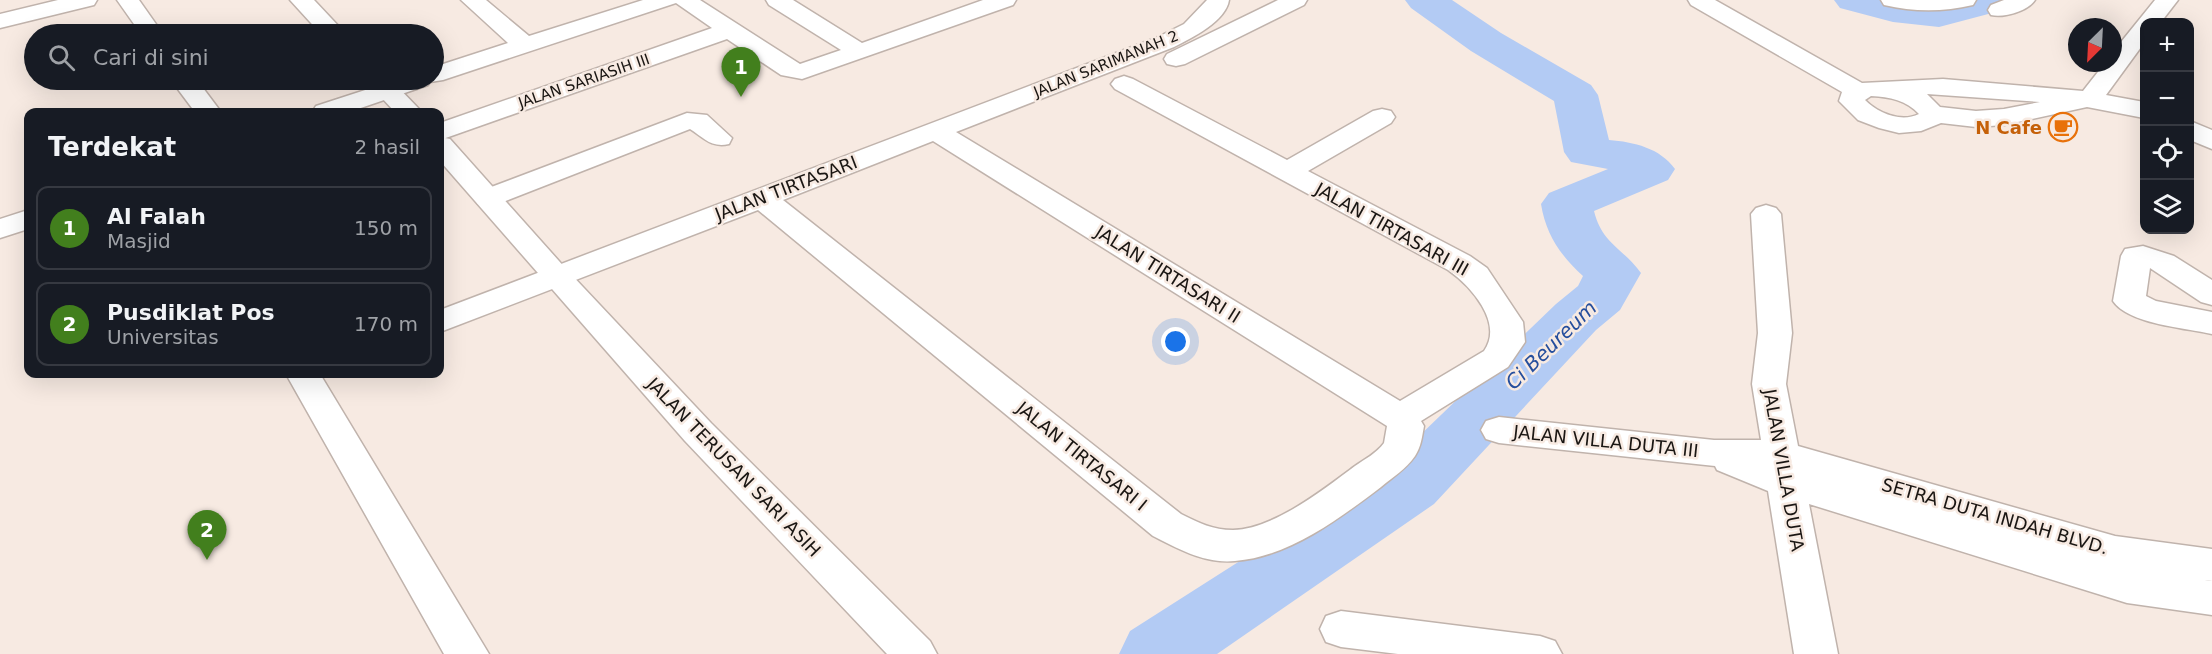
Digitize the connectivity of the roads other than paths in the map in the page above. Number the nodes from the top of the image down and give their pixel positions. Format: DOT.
graph roads {
  1 [pos="86,0"];
  2 [pos="128,0"];
  3 [pos="301,0"];
  4 [pos="472,0"];
  5 [pos="666,0"];
  6 [pos="685,0"];
  7 [pos="777,0"];
  8 [pos="936,0"];
  9 [pos="1005,0"];
  10 [pos="1218,0"];
  11 [pos="1296,0"];
  12 [pos="1699,0"];
  13 [pos="1892,0"];
  14 [pos="1965,0"];
  15 [pos="2024,0"];
  16 [pos="2167,0"];
  17 [pos="628,5"];
  18 [pos="1999,10"];
  19 [pos="963,16"];
  20 [pos="2152,18"];
  21 [pos="0,21"];
  22 [pos="145,24"];
  23 [pos="324,24"];
  24 [pos="729,30"];
  25 [pos="2140,34"];
  26 [pos="525,45"];
  27 [pos="859,51"];
  28 [pos="444,72"];
  29 [pos="1124,84"];
  30 [pos="192,90"];
  31 [pos="371,90"];
  32 [pos="387,90"];
  33 [pos="1893,90"];
  34 [pos="1858,91"];
  35 [pos="1016,99"];
  36 [pos="2090,99"];
  37 [pos="205,108"];
  38 [pos="333,108"];
  39 [pos="405,108"];
  40 [pos="2140,109"];
  41 [pos="1932,114"];
  42 [pos="1382,117"];
  43 [pos="444,131"];
  44 [pos="935,131"];
  45 [pos="2194,131"];
  46 [pos="720,138"];
  47 [pos="2212,141"];
  48 [pos="444,149"];
  49 [pos="1288,171"];
  50 [pos="488,198"];
  51 [pos="762,198"];
  52 [pos="1766,214"];
  53 [pos="24,220"];
  54 [pos="0,229"];
  55 [pos="556,277"];
  56 [pos="2212,295"];
  57 [pos="444,320"];
  58 [pos="2212,323"];
  59 [pos="305,378"];
  60 [pos="1400,417"];
  61 [pos="1499,430"];
  62 [pos="1783,468"];
  63 [pos="2212,565"];
  64 [pos="2212,598"];
  65 [pos="1341,629"];
  66 [pos="467,654"];
  67 [pos="915,654"];
  68 [pos="1540,654"];
  69 [pos="1816,654"];
  1 -- 21 [label="street"];
  2 -- 22 [label="street"];
  3 -- 23 [label="street"];
  4 -- 26 [label="street"];
  5 -- 17 [label="street"];
  6 -- 24 [label="street"];
  7 -- 27 [label="street"];
  8 -- 19 [label="street"];
  9 -- 19 [label="street"];
  10 -- 35 [label="street, JALAN SARIMANAH 2"];
  11 -- 29 [label="street"];
  12 -- 34 [label="street"];
  13 -- 14 [label="street"];
  15 -- 18 [label="street"];
  16 -- 20 [label="street"];
  17 -- 26 [label="street"];
  19 -- 27 [label="street"];
  24 -- 27 [label="street"];
  24 -- 43 [label="street, JALAN SARIASIH III"];
  25 -- 36 [label="street"];
  26 -- 28 [label="street"];
  29 -- 35 [label="street"];
  29 -- 49 [label="street, JALAN TIRTASARI III"];
  30 -- 37 [label="street"];
  31 -- 38 [label="street"];
  32 -- 39 [label="street"];
  33 -- 34 [label="street"];
  33 -- 36 [label="street"];
  33 -- 41 [label="street"];
  34 -- 41 [label="street"];
  35 -- 44 [label="street, JALAN TIRTASARI"];
  36 -- 40 [label="street"];
  36 -- 41 [label="street"];
  42 -- 49 [label="street"];
  44 -- 51 [label="street, JALAN TIRTASARI"];
  44 -- 60 [label="street, JALAN TIRTASARI II"];
  45 -- 47 [label="street"];
  46 -- 50 [label="street"];
  48 -- 50 [label="street, JALAN TERUSAN SARI ASIH"];
  49 -- 60 [label="street, JALAN TIRTASARI III"];
  50 -- 55 [label="street, JALAN TERUSAN SARI ASIH"];
  51 -- 55 [label="street, JALAN TIRTASARI"];
  51 -- 60 [label="street, JALAN TIRTASARI I"];
  52 -- 62 [label="street, JALAN VILLA DUTA"];
  53 -- 54 [label="street"];
  55 -- 57 [label="street, JALAN TIRTASARI"];
  55 -- 67 [label="street, JALAN TERUSAN SARI ASIH"];
  56 -- 58 [label="street"];
  59 -- 66 [label="street"];
  61 -- 62 [label="street, JALAN VILLA DUTA III"];
  62 -- 63 [label="street, SETRA DUTA INDAH BLVD."];
  62 -- 64 [label="street, SETRA DUTA INDAH BLVD."];
  62 -- 69 [label="street, JALAN VILLA DUTA"];
  65 -- 68 [label="street"];
}
